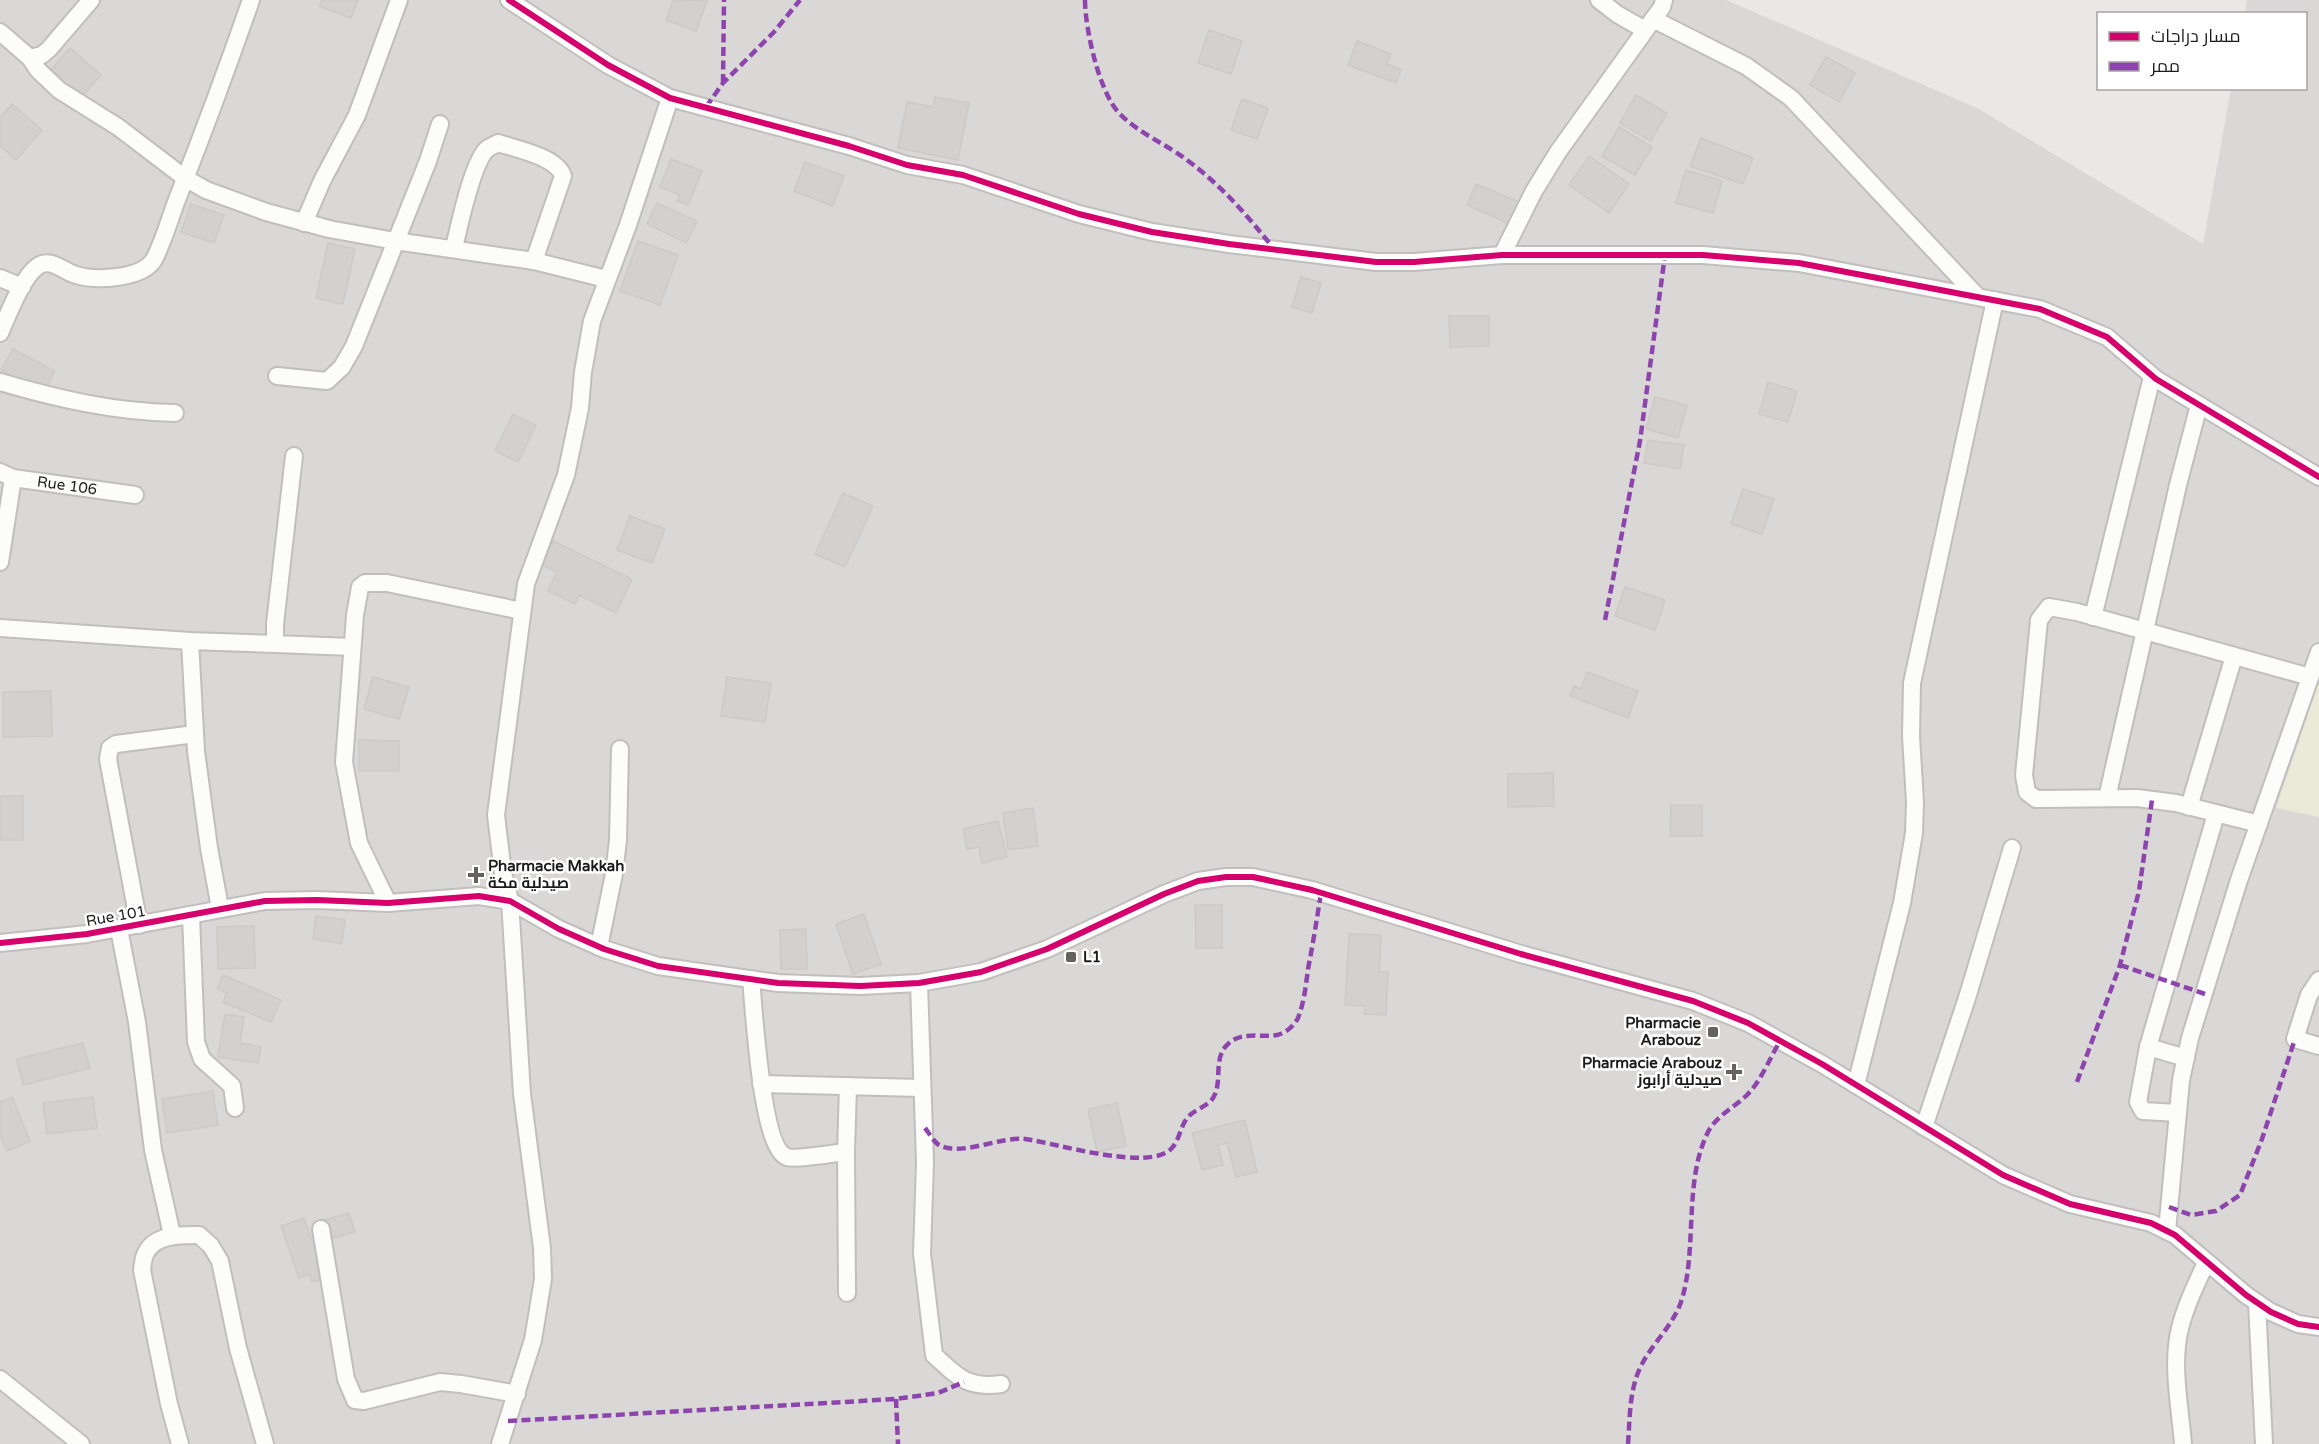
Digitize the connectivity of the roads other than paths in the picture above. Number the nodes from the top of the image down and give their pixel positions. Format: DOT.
graph roads {
  1 [pos="91,0"];
  2 [pos="251,0"];
  3 [pos="399,0"];
  4 [pos="509,0"];
  5 [pos="1599,0"];
  6 [pos="1664,0"];
  7 [pos="1649,25"];
  8 [pos="0,32"];
  9 [pos="30,58"];
  10 [pos="669,98"];
  11 [pos="440,124"];
  12 [pos="185,178"];
  13 [pos="304,223"];
  14 [pos="395,241"];
  15 [pos="454,248"];
  16 [pos="1502,255"];
  17 [pos="534,261"];
  18 [pos="0,278"];
  19 [pos="606,279"];
  20 [pos="22,287"];
  21 [pos="1977,296"];
  22 [pos="1995,300"];
  23 [pos="0,333"];
  24 [pos="277,376"];
  25 [pos="2152,377"];
  26 [pos="0,382"];
  27 [pos="2199,405"];
  28 [pos="175,413"];
  29 [pos="294,456"];
  30 [pos="7,475"];
  31 [pos="2319,477"];
  32 [pos="135,495"];
  33 [pos="0,562"];
  34 [pos="522,611"];
  35 [pos="2093,617"];
  36 [pos="0,628"];
  37 [pos="2146,631"];
  38 [pos="190,641"];
  39 [pos="275,644"];
  40 [pos="352,647"];
  41 [pos="2319,652"];
  42 [pos="2234,656"];
  43 [pos="2310,677"];
  44 [pos="195,734"];
  45 [pos="620,749"];
  46 [pos="2107,798"];
  47 [pos="2189,807"];
  48 [pos="2216,814"];
  49 [pos="2259,824"];
  50 [pos="2012,848"];
  51 [pos="510,901"];
  52 [pos="388,903"];
  53 [pos="227,908"];
  54 [pos="191,916"];
  55 [pos="139,925"];
  56 [pos="119,929"];
  57 [pos="0,943"];
  58 [pos="598,947"];
  59 [pos="751,979"];
  60 [pos="2319,980"];
  61 [pos="919,983"];
  62 [pos="2319,1046"];
  63 [pos="2148,1047"];
  64 [pos="2186,1058"];
  65 [pos="761,1084"];
  66 [pos="1856,1085"];
  67 [pos="848,1086"];
  68 [pos="921,1088"];
  69 [pos="235,1108"];
  70 [pos="2178,1113"];
  71 [pos="1924,1127"];
  72 [pos="846,1152"];
  73 [pos="321,1229"];
  74 [pos="2167,1231"];
  75 [pos="172,1235"];
  76 [pos="2206,1263"];
  77 [pos="847,1293"];
  78 [pos="2257,1303"];
  79 [pos="2319,1327"];
  80 [pos="0,1379"];
  81 [pos="1000,1384"];
  82 [pos="517,1394"];
  83 [pos="81,1444"];
  84 [pos="180,1444"];
  85 [pos="265,1444"];
  86 [pos="500,1444"];
  87 [pos="2183,1444"];
  88 [pos="2264,1444"];
  1 -- 9 [label="street"];
  2 -- 12 [label="street"];
  3 -- 13 [label="street"];
  4 -- 10 [label="street"];
  5 -- 7 [label="street"];
  6 -- 7 [label="street"];
  7 -- 16 [label="street"];
  7 -- 21 [label="street"];
  8 -- 9 [label="street"];
  9 -- 12 [label="street"];
  10 -- 16 [label="street"];
  10 -- 19 [label="street"];
  11 -- 14 [label="street"];
  12 -- 13 [label="street"];
  12 -- 20 [label="street"];
  13 -- 14 [label="street"];
  14 -- 15 [label="street"];
  14 -- 24 [label="street"];
  15 -- 17 [label="street"];
  15 -- 17 [label="street"];
  16 -- 21 [label="street"];
  17 -- 19 [label="street"];
  18 -- 20 [label="street"];
  19 -- 34 [label="street"];
  20 -- 23 [label="street"];
  21 -- 22 [label="street"];
  22 -- 25 [label="street"];
  22 -- 66 [label="street"];
  25 -- 27 [label="street"];
  25 -- 35 [label="street"];
  26 -- 28 [label="street"];
  27 -- 31 [label="street"];
  27 -- 37 [label="street"];
  29 -- 39 [label="street"];
  30 -- 32 [label="street, Rue 106"];
  30 -- 33 [label="street"];
  34 -- 40 [label="street"];
  34 -- 51 [label="street"];
  35 -- 37 [label="street"];
  35 -- 46 [label="street"];
  36 -- 38 [label="street"];
  37 -- 42 [label="street"];
  37 -- 46 [label="street"];
  38 -- 39 [label="street"];
  38 -- 44 [label="street"];
  39 -- 40 [label="street"];
  40 -- 52 [label="street"];
  41 -- 43 [label="street"];
  42 -- 43 [label="street"];
  42 -- 47 [label="street"];
  43 -- 49 [label="street"];
  44 -- 53 [label="street"];
  44 -- 55 [label="street"];
  45 -- 58 [label="street"];
  46 -- 47 [label="street"];
  47 -- 48 [label="street"];
  48 -- 49 [label="street"];
  48 -- 63 [label="street"];
  49 -- 64 [label="street"];
  50 -- 71 [label="street"];
  51 -- 52 [label="street, Rue 101"];
  51 -- 58 [label="street"];
  51 -- 82 [label="street"];
  52 -- 53 [label="street, Rue 101"];
  53 -- 54 [label="street, Rue 101"];
  54 -- 55 [label="street, Rue 101"];
  54 -- 69 [label="street"];
  55 -- 56 [label="street, Rue 101"];
  56 -- 57 [label="street, Rue 101"];
  56 -- 75 [label="street"];
  58 -- 59 [label="street"];
  59 -- 61 [label="street"];
  59 -- 65 [label="street"];
  60 -- 62 [label="street"];
  61 -- 66 [label="street"];
  61 -- 68 [label="street"];
  63 -- 64 [label="street"];
  63 -- 70 [label="street"];
  64 -- 70 [label="street"];
  65 -- 67 [label="street"];
  65 -- 72 [label="street"];
  66 -- 71 [label="street"];
  67 -- 68 [label="street"];
  67 -- 72 [label="street"];
  68 -- 81 [label="street"];
  70 -- 74 [label="street"];
  71 -- 74 [label="street"];
  72 -- 77 [label="street"];
  73 -- 82 [label="street"];
  74 -- 76 [label="street"];
  75 -- 84 [label="street"];
  75 -- 85 [label="street"];
  76 -- 78 [label="street"];
  76 -- 87 [label="street"];
  78 -- 79 [label="street"];
  78 -- 88 [label="street"];
  80 -- 83 [label="street"];
  82 -- 86 [label="street"];
}
